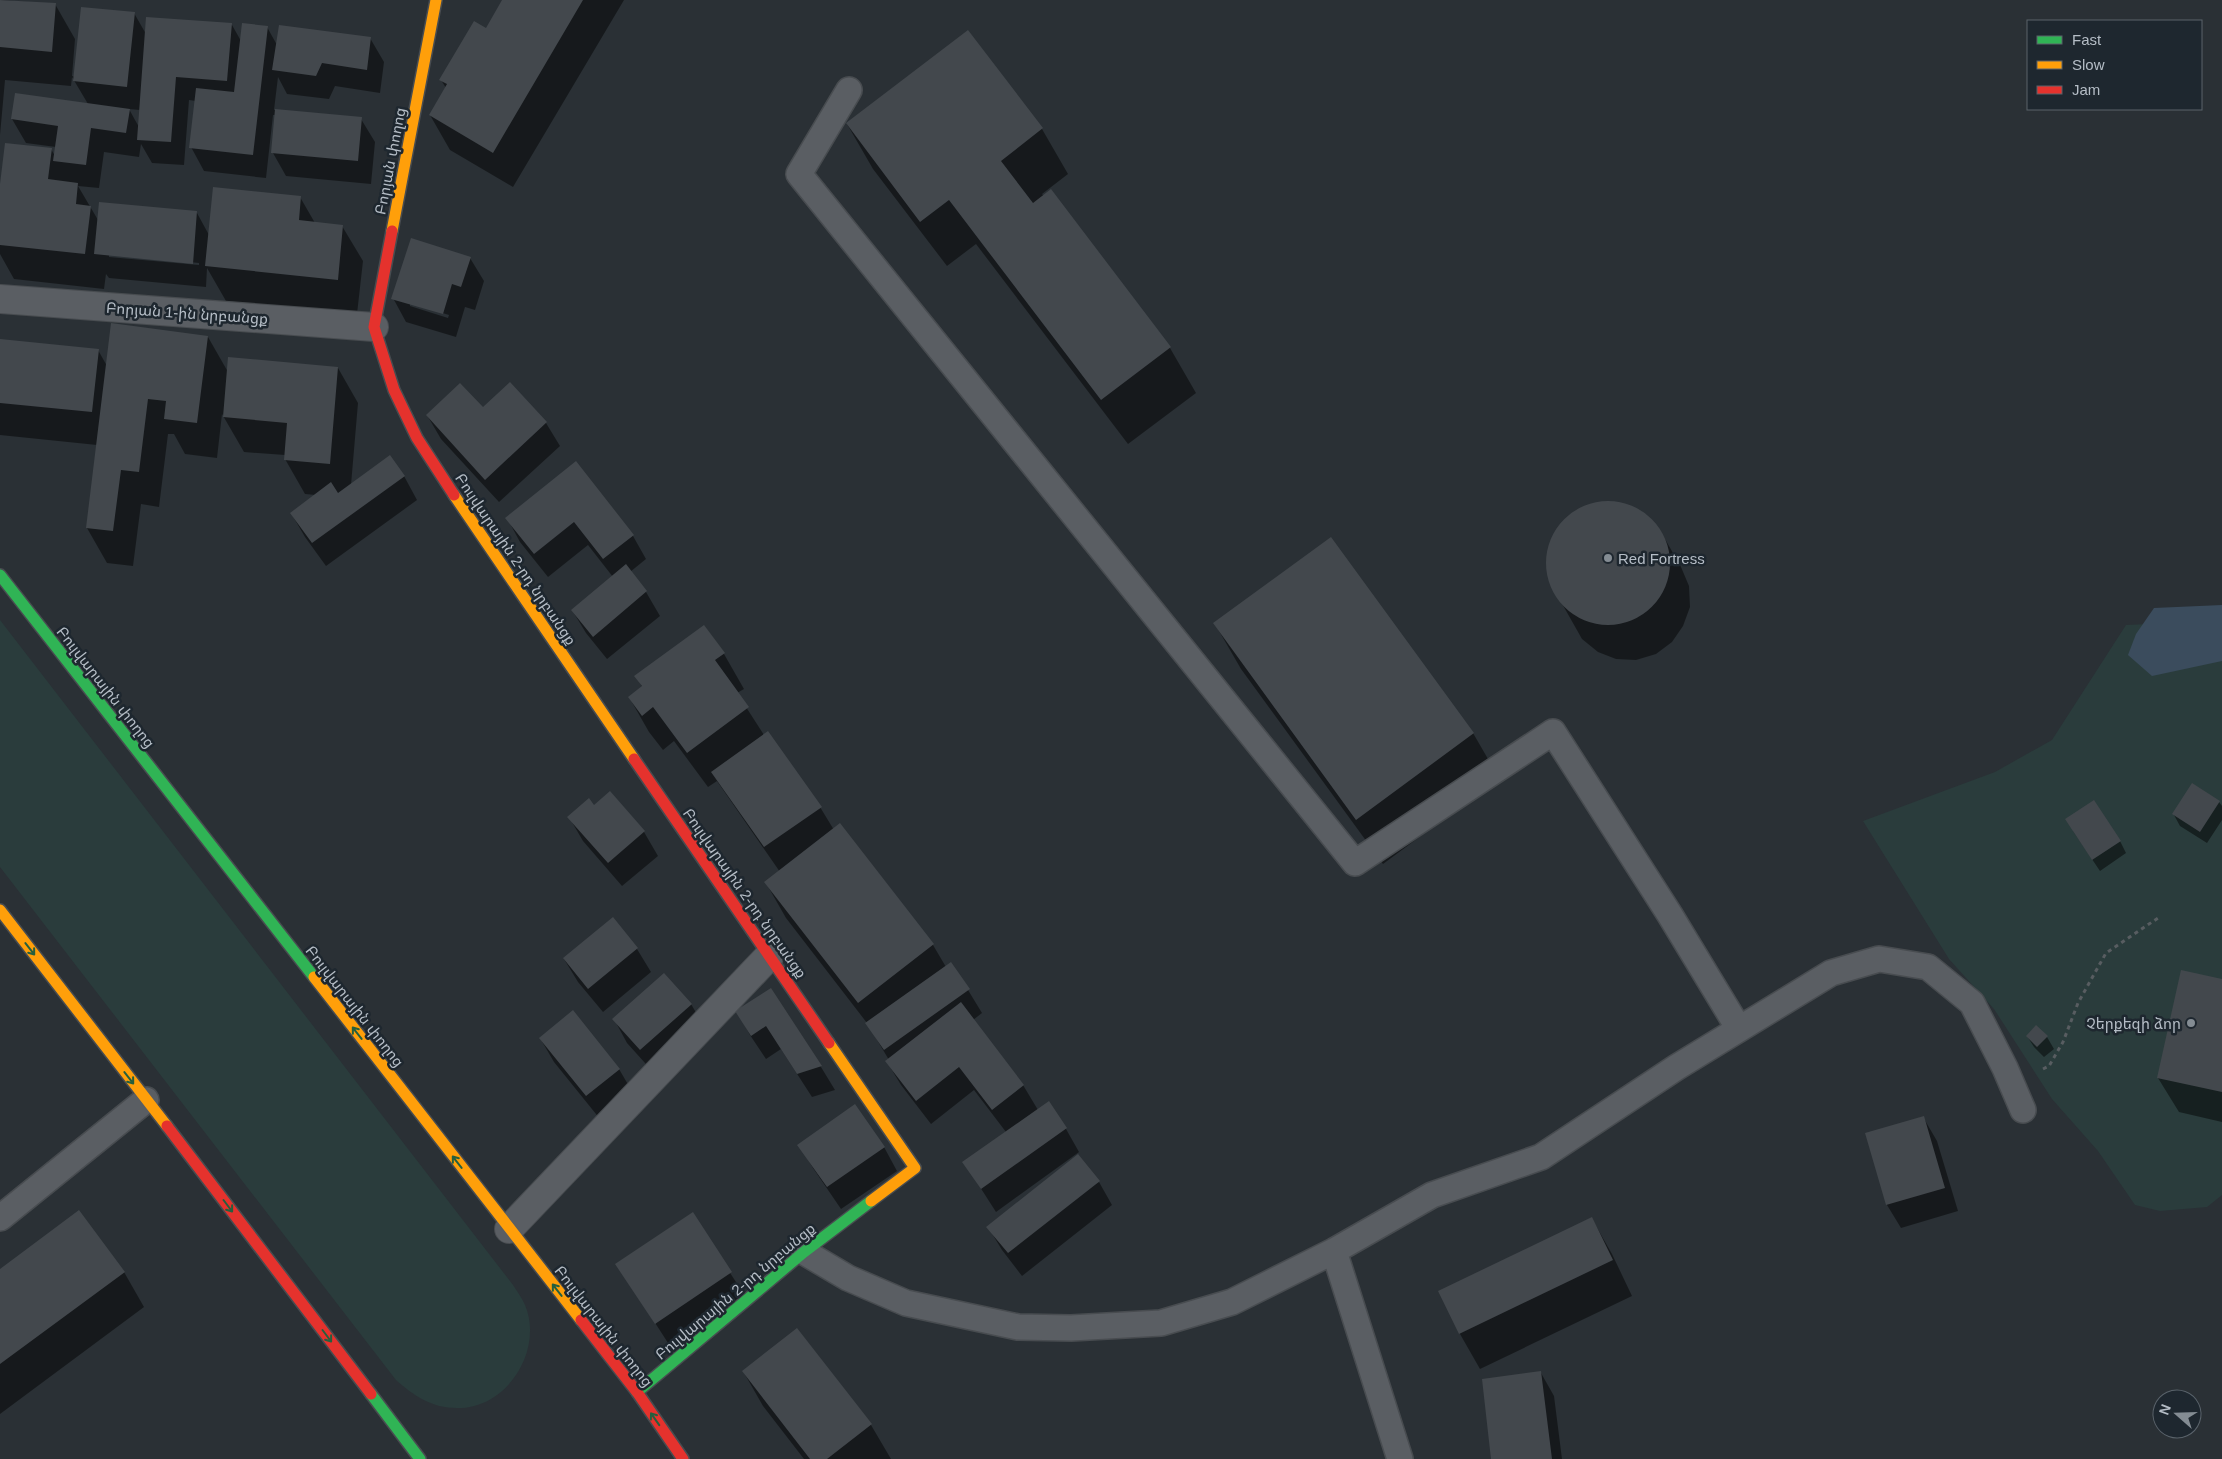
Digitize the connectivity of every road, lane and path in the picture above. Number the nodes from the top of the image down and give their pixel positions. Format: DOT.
graph roads {
  1 [pos="436,0"];
  2 [pos="849,90"];
  3 [pos="0,299"];
  4 [pos="374,327"];
  5 [pos="0,575"];
  6 [pos="0,910"];
  7 [pos="2160,916"];
  8 [pos="770,955"];
  9 [pos="1739,1029"];
  10 [pos="2013,1086"];
  11 [pos="146,1100"];
  12 [pos="2023,1110"];
  13 [pos="0,1218"];
  14 [pos="509,1229"];
  15 [pos="1334,1250"];
  16 [pos="804,1252"];
  17 [pos="637,1392"];
  18 [pos="420,1459"];
  19 [pos="683,1459"];
  20 [pos="1400,1459"];
  1 -- 4 [label="street, Բորյան փողոց"];
  2 -- 9 [label="lane"];
  3 -- 4 [label="street, Բորյան 1-ին նրբանցք"];
  4 -- 8 [label="street, Բուլվարային 2-րդ նրբանցք"];
  14 -- 5 [label="street, Բուլվարային փողոց, one-way"];
  6 -- 11 [label="street, one-way"];
  7 -- 10 [label="path"];
  8 -- 14 [label="street"];
  8 -- 16 [label="street, Բուլվարային 2-րդ նրբանցք"];
  9 -- 10 [label="lane"];
  9 -- 15 [label="lane"];
  10 -- 12 [label="lane"];
  11 -- 13 [label="lane"];
  11 -- 18 [label="street, one-way"];
  17 -- 14 [label="street, Բուլվարային փողոց, one-way"];
  15 -- 16 [label="lane"];
  15 -- 20 [label="lane"];
  16 -- 17 [label="street, Բուլվարային 2-րդ նրբանցք"];
  19 -- 17 [label="street, Բուլվարային փողոց, one-way"];
}
